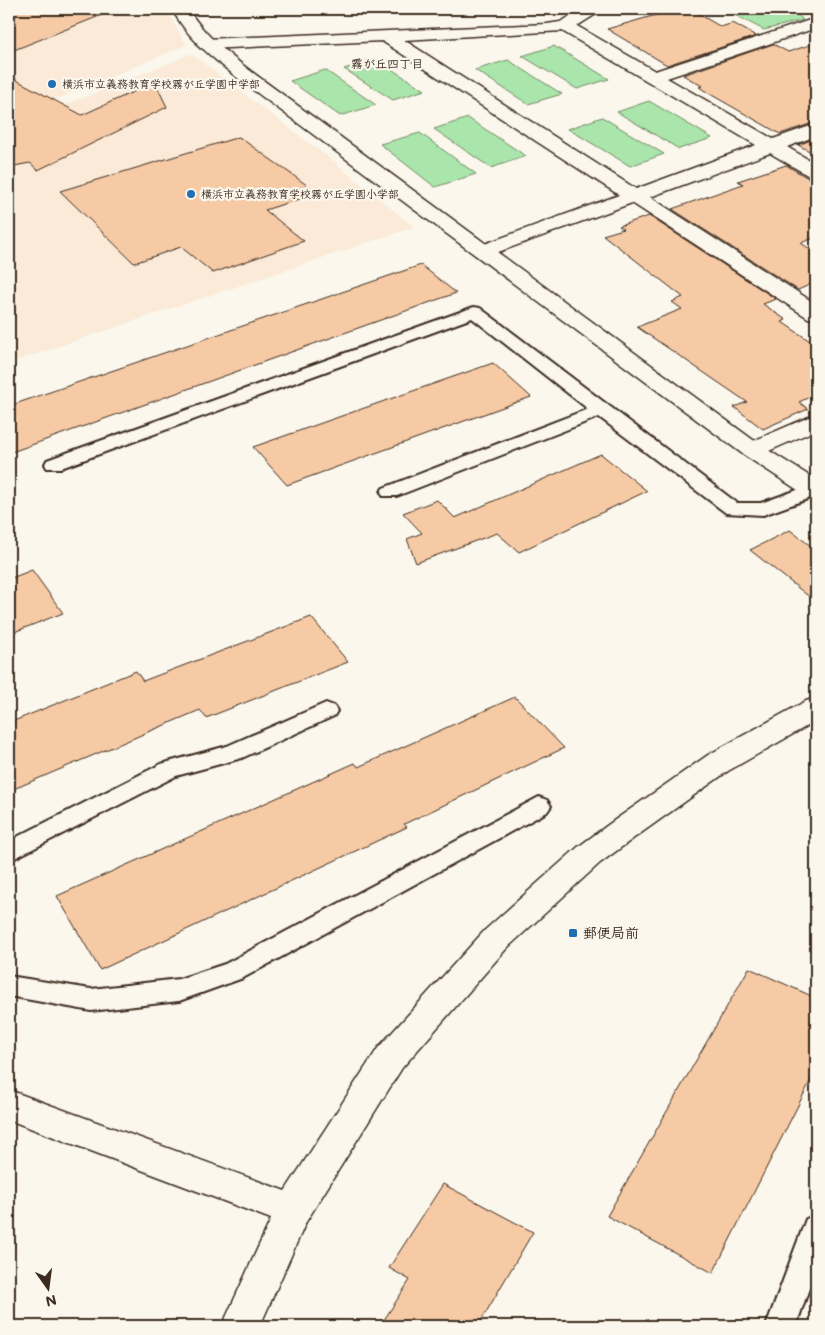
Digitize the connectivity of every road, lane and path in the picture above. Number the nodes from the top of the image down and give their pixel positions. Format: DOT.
graph roads {
  1 [pos="180,9"];
  2 [pos="596,9"];
  3 [pos="810,9"];
  4 [pos="816,15"];
  5 [pos="816,23"];
  6 [pos="565,26"];
  7 [pos="384,35"];
  8 [pos="206,44"];
  9 [pos="653,77"];
  10 [pos="816,130"];
  11 [pos="772,146"];
  12 [pos="816,172"];
  13 [pos="634,196"];
  14 [pos="486,250"];
  15 [pos="816,313"];
  16 [pos="601,410"];
  17 [pos="816,421"];
  18 [pos="752,450"];
  19 [pos="54,464"];
  20 [pos="815,491"];
  21 [pos="390,492"];
  22 [pos="816,708"];
  23 [pos="326,710"];
  24 [pos="539,806"];
  25 [pos="9,852"];
  26 [pos="9,986"];
  27 [pos="9,1105"];
  28 [pos="293,1211"];
  29 [pos="816,1228"];
  30 [pos="242,1326"];
  31 [pos="781,1326"];
  1 -- 8 [label="street"];
  2 -- 6 [label="street"];
  3 -- 4 [label="street"];
  5 -- 9 [label="street"];
  6 -- 7 [label="street"];
  6 -- 9 [label="street"];
  7 -- 8 [label="street"];
  7 -- 13 [label="street"];
  8 -- 14 [label="street"];
  9 -- 11 [label="street"];
  10 -- 11 [label="street"];
  11 -- 12 [label="street"];
  11 -- 13 [label="street"];
  13 -- 14 [label="street"];
  13 -- 15 [label="street"];
  14 -- 18 [label="street"];
  16 -- 19 [label="lane"];
  16 -- 20 [label="lane"];
  16 -- 21 [label="lane"];
  17 -- 18 [label="street"];
  18 -- 20 [label="street"];
  22 -- 28 [label="street"];
  23 -- 25 [label="lane"];
  24 -- 26 [label="lane"];
  27 -- 28 [label="street"];
  28 -- 30 [label="street"];
  29 -- 31 [label="lane"];
}
